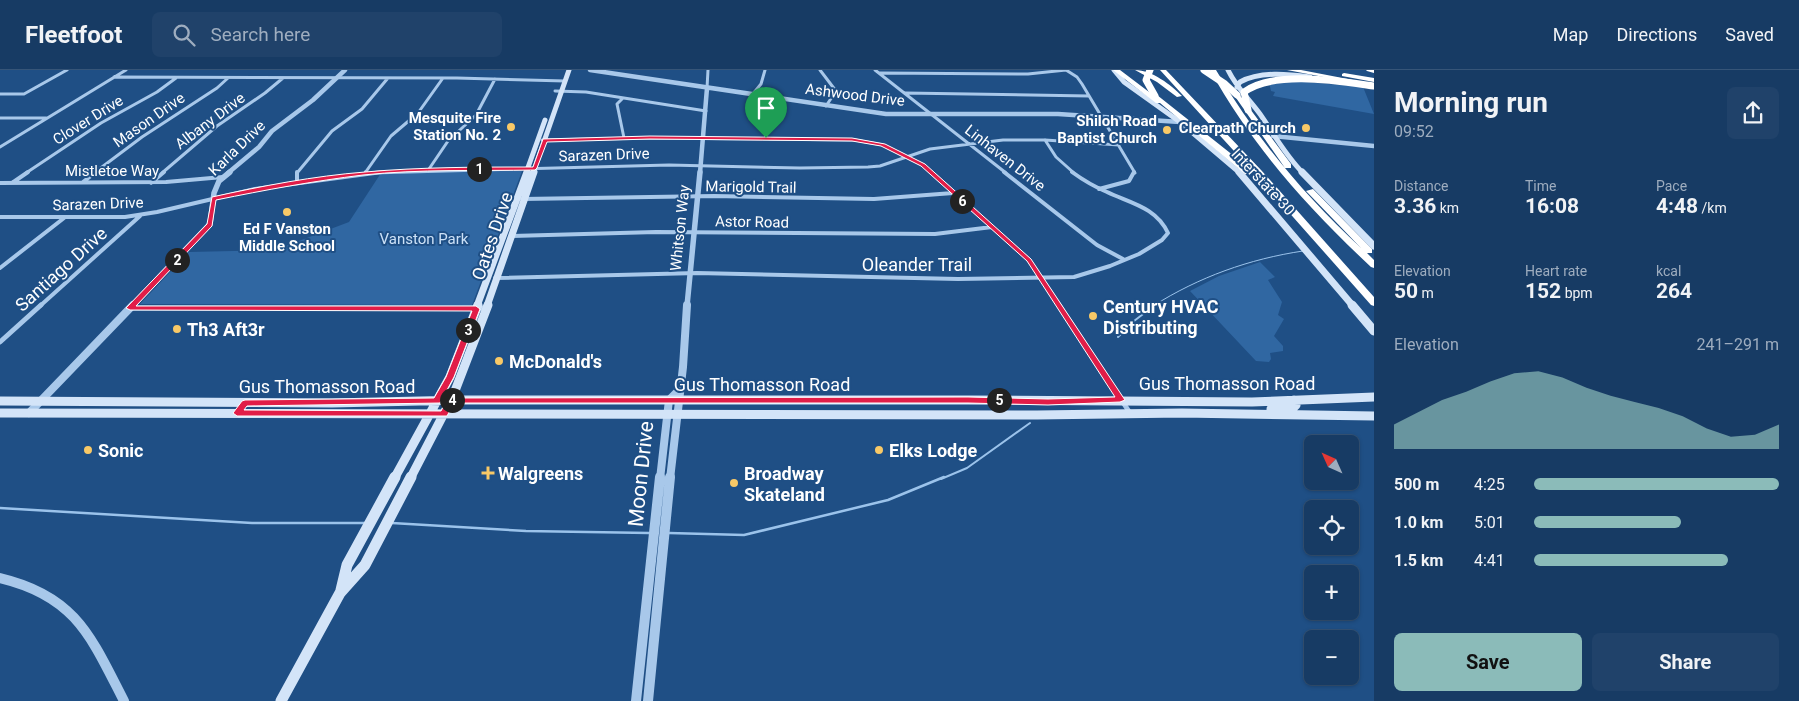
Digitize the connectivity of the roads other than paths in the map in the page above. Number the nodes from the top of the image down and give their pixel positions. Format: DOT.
graph roads {
  1 [pos="67,70"];
  2 [pos="126,70"];
  3 [pos="345,70"];
  4 [pos="563,70"];
  5 [pos="569,70"];
  6 [pos="590,70"];
  7 [pos="708,70"];
  8 [pos="765,70"];
  9 [pos="820,70"];
  10 [pos="875,70"];
  11 [pos="1066,70"];
  12 [pos="1112,70"];
  13 [pos="1138,70"];
  14 [pos="1150,70"];
  15 [pos="1163,70"];
  16 [pos="1204,70"];
  17 [pos="1213,70"];
  18 [pos="1228,70"];
  19 [pos="1281,70"];
  20 [pos="1290,70"];
  21 [pos="1306,70"];
  22 [pos="1318,70"];
  23 [pos="1356,70"];
  24 [pos="1369,70"];
  25 [pos="1340,72"];
  26 [pos="880,73"];
  27 [pos="1374,73"];
  28 [pos="114,78"];
  29 [pos="176,78"];
  30 [pos="229,78"];
  31 [pos="283,78"];
  32 [pos="336,78"];
  33 [pos="388,78"];
  34 [pos="443,78"];
  35 [pos="495,79"];
  36 [pos="1374,80"];
  37 [pos="562,81"];
  38 [pos="1345,82"];
  39 [pos="1374,86"];
  40 [pos="1237,87"];
  41 [pos="707,88"];
  42 [pos="558,91"];
  43 [pos="904,93"];
  44 [pos="0,94"];
  45 [pos="752,95"];
  46 [pos="1089,96"];
  47 [pos="623,98"];
  48 [pos="826,106"];
  49 [pos="1168,110"];
  50 [pos="1248,110"];
  51 [pos="706,111"];
  52 [pos="1201,113"];
  53 [pos="932,115"];
  54 [pos="1102,117"];
  55 [pos="0,118"];
  56 [pos="47,118"];
  57 [pos="768,121"];
  58 [pos="1180,122"];
  59 [pos="1271,135"];
  60 [pos="624,138"];
  61 [pos="702,138"];
  62 [pos="766,138"];
  63 [pos="537,140"];
  64 [pos="545,140"];
  65 [pos="1045,140"];
  66 [pos="970,143"];
  67 [pos="1119,145"];
  68 [pos="1374,146"];
  69 [pos="0,147"];
  70 [pos="907,157"];
  71 [pos="701,165"];
  72 [pos="531,169"];
  73 [pos="429,170"];
  74 [pos="364,174"];
  75 [pos="223,176"];
  76 [pos="83,182"];
  77 [pos="0,183"];
  78 [pos="12,183"];
  79 [pos="150,183"];
  80 [pos="297,183"];
  81 [pos="1099,189"];
  82 [pos="953,193"];
  83 [pos="697,197"];
  84 [pos="214,199"];
  85 [pos="521,199"];
  86 [pos="140,215"];
  87 [pos="0,217"];
  88 [pos="64,218"];
  89 [pos="992,227"];
  90 [pos="694,232"];
  91 [pos="508,236"];
  92 [pos="1374,246"];
  93 [pos="1123,259"];
  94 [pos="1374,263"];
  95 [pos="0,268"];
  96 [pos="689,273"];
  97 [pos="491,278"];
  98 [pos="1041,278"];
  99 [pos="1365,293"];
  100 [pos="1374,302"];
  101 [pos="130,308"];
  102 [pos="486,308"];
  103 [pos="476,309"];
  104 [pos="1374,330"];
  105 [pos="0,342"];
  106 [pos="680,389"];
  107 [pos="1374,397"];
  108 [pos="451,400"];
  109 [pos="674,400"];
  110 [pos="941,400"];
  111 [pos="1120,400"];
  112 [pos="1294,400"];
  113 [pos="0,401"];
  114 [pos="437,401"];
  115 [pos="40,402"];
  116 [pos="245,403"];
  117 [pos="0,412"];
  118 [pos="29,413"];
  119 [pos="237,413"];
  120 [pos="1130,413"];
  121 [pos="431,414"];
  122 [pos="444,414"];
  123 [pos="672,414"];
  124 [pos="946,414"];
  125 [pos="1255,414"];
  126 [pos="1374,416"];
  127 [pos="386,495"];
  128 [pos="362,537"];
  129 [pos="658,540"];
  130 [pos="0,578"];
  131 [pos="340,593"];
  132 [pos="124,701"];
  133 [pos="281,701"];
  134 [pos="636,701"];
  135 [pos="648,701"];
  1 -- 44 [label="street"];
  2 -- 28 [label="street"];
  3 -- 32 [label="street, Karla Drive"];
  4 -- 37 [label="main road, Oates Drive"];
  5 -- 37 [label="main road, Oates Drive"];
  6 -- 41 [label="street, Ashwood Drive"];
  7 -- 41 [label="street, Whitson Way"];
  8 -- 45 [label="street"];
  9 -- 48 [label="street"];
  10 -- 26 [label="street, Linhaven Drive"];
  11 -- 26 [label="street"];
  11 -- 46 [label="street"];
  12 -- 49 [label="highway"];
  12 -- 58 [label="main road, Interstate 30"];
  13 -- 52 [label="highway"];
  14 -- 49 [label="highway, bridge"];
  15 -- 52 [label="highway"];
  16 -- 50 [label="highway, bridge"];
  17 -- 94 [label="highway"];
  18 -- 40 [label="main road, Interstate 30"];
  19 -- 38 [label="highway"];
  20 -- 39 [label="highway, bridge"];
  21 -- 25 [label="highway"];
  22 -- 25 [label="highway"];
  23 -- 27 [label="highway"];
  24 -- 27 [label="highway"];
  25 -- 27 [label="highway"];
  25 -- 36 [label="highway"];
  26 -- 43 [label="street, Linhaven Drive"];
  28 -- 29 [label="street"];
  28 -- 56 [label="street"];
  29 -- 30 [label="street"];
  29 -- 78 [label="street, Clover Drive"];
  30 -- 31 [label="street"];
  30 -- 76 [label="street, Mason Drive"];
  31 -- 32 [label="street"];
  31 -- 79 [label="street, Albany Drive"];
  32 -- 33 [label="street"];
  32 -- 75 [label="street, Karla Drive"];
  33 -- 34 [label="street"];
  33 -- 80 [label="street"];
  34 -- 35 [label="street"];
  34 -- 74 [label="street"];
  35 -- 37 [label="street"];
  35 -- 73 [label="street"];
  37 -- 42 [label="main road, Oates Drive"];
  38 -- 39 [label="main road"];
  38 -- 40 [label="main road"];
  39 -- 50 [label="highway, bridge"];
  40 -- 59 [label="main road, Interstate 30"];
  41 -- 45 [label="street, Ashwood Drive"];
  41 -- 51 [label="street, Whitson Way"];
  42 -- 47 [label="street"];
  42 -- 63 [label="main road, Oates Drive"];
  42 -- 64 [label="main road, Oates Drive"];
  43 -- 46 [label="street"];
  43 -- 53 [label="street, Linhaven Drive"];
  45 -- 48 [label="street, Ashwood Drive"];
  46 -- 54 [label="street"];
  47 -- 51 [label="street"];
  47 -- 60 [label="street"];
  48 -- 53 [label="street, Ashwood Drive"];
  49 -- 99 [label="highway"];
  50 -- 59 [label="highway"];
  51 -- 61 [label="street, Whitson Way"];
  52 -- 99 [label="highway"];
  53 -- 54 [label="street, Ashwood Drive"];
  53 -- 66 [label="street, Linhaven Drive"];
  54 -- 58 [label="street, Ashwood Drive"];
  54 -- 67 [label="street"];
  55 -- 56 [label="street"];
  56 -- 69 [label="street"];
  57 -- 62 [label="street"];
  58 -- 104 [label="main road, Interstate 30"];
  59 -- 68 [label="street"];
  59 -- 92 [label="main road, Interstate 30"];
  59 -- 94 [label="highway"];
  60 -- 61 [label="street"];
  60 -- 64 [label="street"];
  61 -- 62 [label="street"];
  61 -- 71 [label="street, Whitson Way"];
  62 -- 70 [label="street"];
  63 -- 64 [label="street"];
  63 -- 72 [label="main road, Oates Drive"];
  64 -- 72 [label="main road, Oates Drive"];
  65 -- 66 [label="street, Sarazen Drive"];
  65 -- 67 [label="street, Sarazen Drive"];
  65 -- 81 [label="street, Oleander Trail"];
  66 -- 70 [label="street, Sarazen Drive"];
  66 -- 93 [label="street, Linhaven Drive"];
  67 -- 81 [label="street"];
  70 -- 71 [label="street, Sarazen Drive"];
  70 -- 82 [label="street"];
  71 -- 72 [label="street, Sarazen Drive"];
  71 -- 83 [label="street, Whitson Way"];
  72 -- 73 [label="street, Sarazen Drive"];
  72 -- 85 [label="main road, Oates Drive"];
  73 -- 74 [label="street, Sarazen Drive"];
  74 -- 80 [label="street, Sarazen Drive"];
  75 -- 79 [label="street, Mistletoe Way"];
  75 -- 84 [label="street, Karla Drive"];
  76 -- 78 [label="street, Mistletoe Way"];
  76 -- 79 [label="street, Mistletoe Way"];
  77 -- 78 [label="street, Mistletoe Way"];
  80 -- 84 [label="street, Sarazen Drive"];
  81 -- 93 [label="street, Oleander Trail"];
  82 -- 83 [label="street, Marigold Trail"];
  82 -- 89 [label="street"];
  83 -- 85 [label="street, Marigold Trail"];
  83 -- 90 [label="street, Whitson Way"];
  84 -- 86 [label="street, Sarazen Drive"];
  84 -- 101 [label="street, Karla Drive"];
  85 -- 91 [label="main road, Oates Drive"];
  86 -- 88 [label="street, Sarazen Drive"];
  86 -- 105 [label="street, Santiago Drive"];
  87 -- 88 [label="street, Sarazen Drive"];
  88 -- 95 [label="street"];
  89 -- 90 [label="street, Astor Road"];
  89 -- 98 [label="street"];
  90 -- 91 [label="street, Astor Road"];
  90 -- 96 [label="street, Whitson Way"];
  91 -- 97 [label="main road, Oates Drive"];
  93 -- 98 [label="street, Oleander Trail"];
  96 -- 97 [label="street, Oleander Trail"];
  96 -- 98 [label="street, Oleander Trail"];
  96 -- 106 [label="street, Whitson Way"];
  97 -- 102 [label="main road, Oates Drive"];
  97 -- 103 [label="main road, Oates Drive"];
  98 -- 111 [label="street"];
  99 -- 100 [label="highway"];
  101 -- 103 [label="street"];
  101 -- 115 [label="street, Karla Drive"];
  102 -- 103 [label="street"];
  102 -- 108 [label="main road, Oates Drive"];
  103 -- 114 [label="main road, Oates Drive"];
  106 -- 109 [label="street, Moon Drive"];
  107 -- 112 [label="main road, Gus Thomasson Road"];
  108 -- 109 [label="main road, Gus Thomasson Road"];
  108 -- 114 [label="main road, Gus Thomasson Road"];
  108 -- 122 [label="main road, Oates Drive"];
  109 -- 110 [label="main road, Gus Thomasson Road"];
  109 -- 123 [label="street, Moon Drive"];
  110 -- 111 [label="main road, Gus Thomasson Road"];
  110 -- 124 [label="main road"];
  111 -- 112 [label="main road, Gus Thomasson Road"];
  111 -- 120 [label="street"];
  112 -- 125 [label="main road"];
  113 -- 115 [label="main road, Gus Thomasson Road"];
  114 -- 116 [label="main road, Gus Thomasson Road"];
  114 -- 121 [label="main road, Oates Drive"];
  115 -- 116 [label="main road, Gus Thomasson Road"];
  115 -- 118 [label="street, Karla Drive"];
  116 -- 119 [label="main road"];
  117 -- 118 [label="main road, Gus Thomasson Road"];
  118 -- 119 [label="main road, Gus Thomasson Road"];
  119 -- 121 [label="main road, Gus Thomasson Road"];
  120 -- 124 [label="main road, Gus Thomasson Road"];
  120 -- 125 [label="main road, Gus Thomasson Road"];
  121 -- 122 [label="main road, Gus Thomasson Road"];
  121 -- 127 [label="main road, Oates Drive"];
  122 -- 123 [label="main road, Gus Thomasson Road"];
  122 -- 131 [label="main road, Oates Drive"];
  123 -- 124 [label="main road, Gus Thomasson Road"];
  123 -- 129 [label="street, Moon Drive"];
  125 -- 126 [label="main road, Gus Thomasson Road"];
  127 -- 128 [label="main road, Oates Drive"];
  128 -- 131 [label="main road, Oates Drive"];
  129 -- 134 [label="street, Moon Drive"];
  129 -- 135 [label="street, Moon Drive"];
  130 -- 132 [label="street"];
  131 -- 133 [label="main road, Oates Drive"];
}
